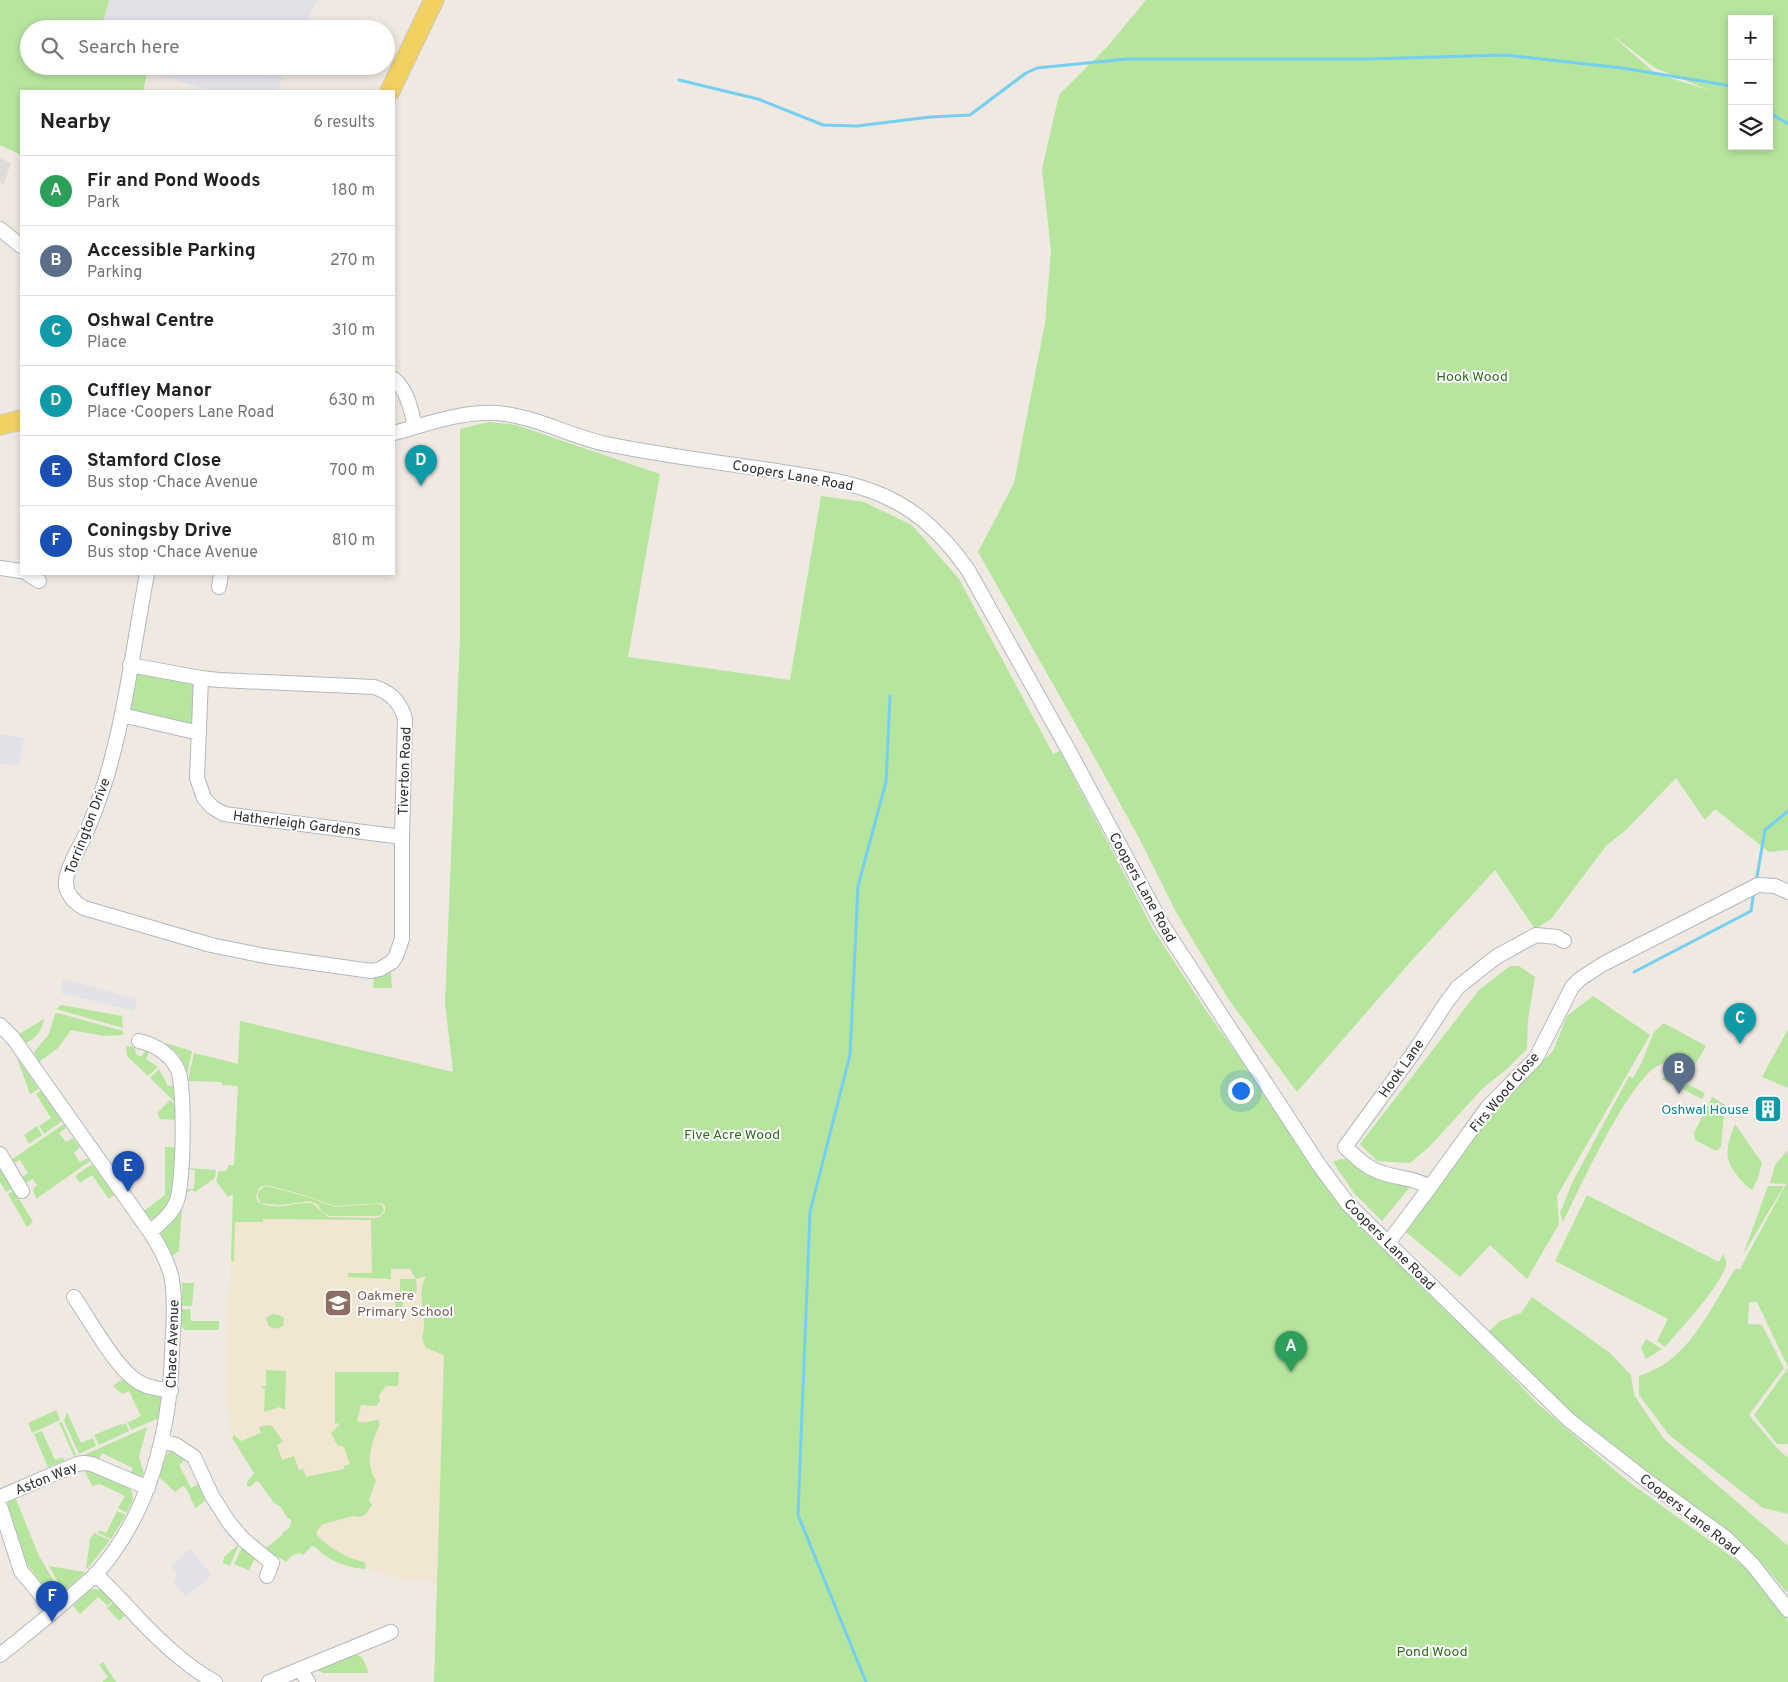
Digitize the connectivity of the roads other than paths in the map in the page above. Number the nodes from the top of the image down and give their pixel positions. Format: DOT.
graph roads {
  1 [pos="434,0"];
  2 [pos="390,90"];
  3 [pos="0,229"];
  4 [pos="20,245"];
  5 [pos="395,380"];
  6 [pos="20,420"];
  7 [pos="0,425"];
  8 [pos="415,427"];
  9 [pos="395,433"];
  10 [pos="0,568"];
  11 [pos="20,571"];
  12 [pos="147,575"];
  13 [pos="130,665"];
  14 [pos="201,678"];
  15 [pos="122,715"];
  16 [pos="199,733"];
  17 [pos="402,837"];
  18 [pos="1788,892"];
  19 [pos="1564,941"];
  20 [pos="363,970"];
  21 [pos="0,1025"];
  22 [pos="139,1041"];
  23 [pos="0,1154"];
  24 [pos="1430,1187"];
  25 [pos="22,1191"];
  26 [pos="150,1232"];
  27 [pos="1388,1243"];
  28 [pos="74,1296"];
  29 [pos="171,1391"];
  30 [pos="162,1441"];
  31 [pos="148,1488"];
  32 [pos="0,1497"];
  33 [pos="0,1506"];
  34 [pos="95,1574"];
  35 [pos="267,1576"];
  36 [pos="1788,1610"];
  37 [pos="54,1611"];
  38 [pos="390,1632"];
  39 [pos="0,1655"];
  40 [pos="300,1669"];
  41 [pos="215,1682"];
  42 [pos="269,1682"];
  43 [pos="308,1682"];
  1 -- 2 [label="main road"];
  3 -- 4 [label="street"];
  5 -- 8 [label="street"];
  6 -- 7 [label="main road"];
  8 -- 9 [label="street, Coopers Lane Road"];
  8 -- 27 [label="street, Coopers Lane Road"];
  10 -- 11 [label="street"];
  12 -- 13 [label="street, Torrington Drive"];
  13 -- 14 [label="street, Tiverton Road"];
  13 -- 15 [label="street, Torrington Drive"];
  14 -- 16 [label="street, Hatherleigh Gardens"];
  14 -- 17 [label="street, Tiverton Road"];
  15 -- 16 [label="street"];
  15 -- 20 [label="street, Torrington Drive"];
  16 -- 17 [label="street, Hatherleigh Gardens"];
  17 -- 20 [label="street, Tiverton Road"];
  18 -- 24 [label="street, Firs Wood Close"];
  19 -- 24 [label="street, Hook Lane"];
  21 -- 26 [label="street, Chace Avenue"];
  22 -- 26 [label="street"];
  23 -- 25 [label="street"];
  24 -- 27 [label="street, Firs Wood Close"];
  26 -- 29 [label="street, Chace Avenue"];
  27 -- 36 [label="street, Coopers Lane Road"];
  28 -- 29 [label="street"];
  29 -- 30 [label="street, Chace Avenue"];
  30 -- 31 [label="street, Chace Avenue"];
  30 -- 35 [label="street"];
  31 -- 32 [label="street, Aston Way"];
  31 -- 34 [label="street, Chace Avenue"];
  33 -- 37 [label="street"];
  34 -- 37 [label="street, Chace Avenue"];
  34 -- 41 [label="street"];
  37 -- 39 [label="street, Chace Avenue"];
  38 -- 40 [label="street"];
  40 -- 42 [label="street"];
  40 -- 43 [label="street"];
}
